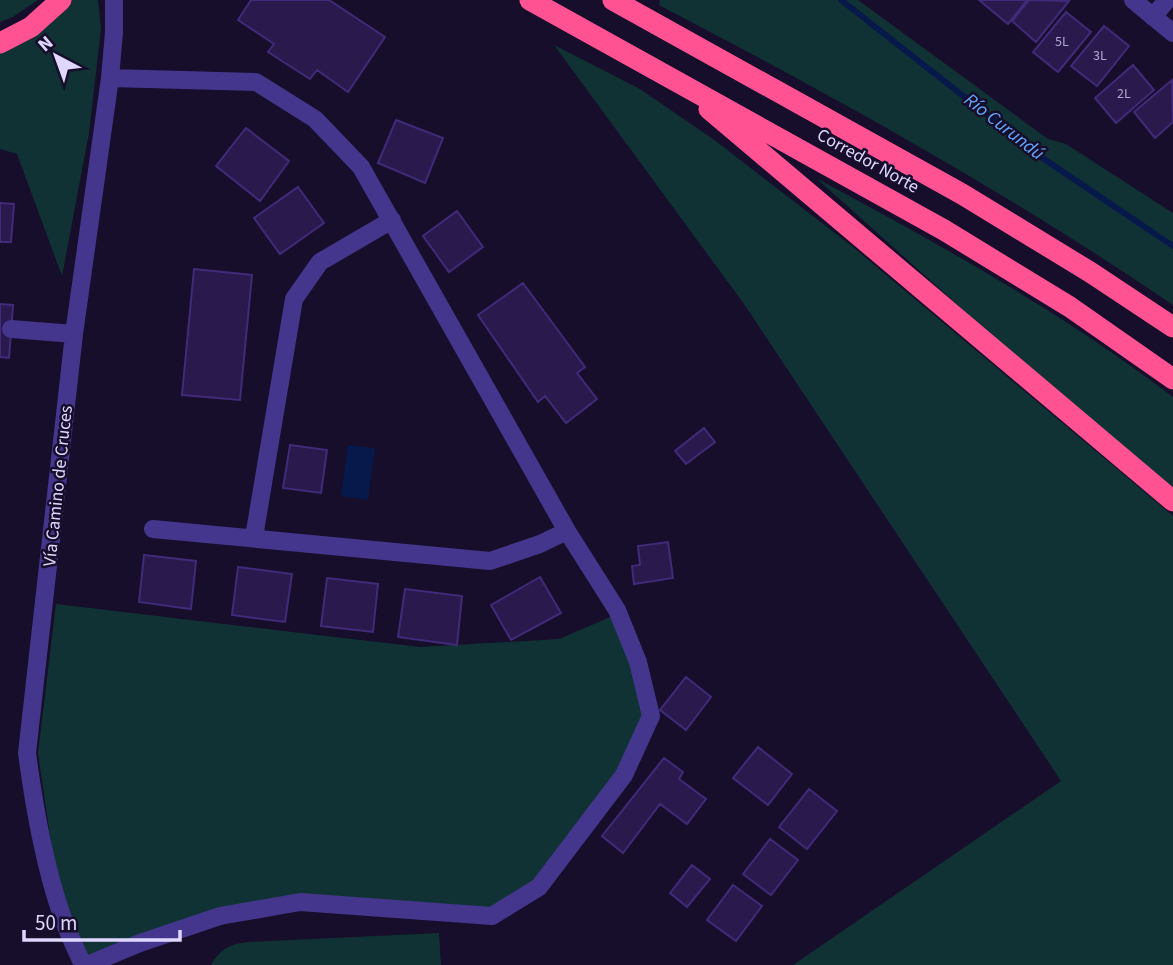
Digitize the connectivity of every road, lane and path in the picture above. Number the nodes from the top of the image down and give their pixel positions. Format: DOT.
graph roads {
  1 [pos="61,0"];
  2 [pos="114,0"];
  3 [pos="530,0"];
  4 [pos="613,0"];
  5 [pos="1133,0"];
  6 [pos="1167,0"];
  7 [pos="1153,17"];
  8 [pos="1173,33"];
  9 [pos="0,43"];
  10 [pos="110,78"];
  11 [pos="672,78"];
  12 [pos="392,220"];
  13 [pos="1173,327"];
  14 [pos="11,329"];
  15 [pos="74,334"];
  16 [pos="1173,379"];
  17 [pos="1173,501"];
  18 [pos="153,529"];
  19 [pos="567,531"];
  20 [pos="254,537"];
  21 [pos="85,965"];
  1 -- 9 [label="highway"];
  2 -- 10 [label="street, Vía Camino de Cruces"];
  3 -- 11 [label="highway, Corredor Norte"];
  4 -- 13 [label="highway, Corredor Norte"];
  5 -- 7 [label="street"];
  6 -- 7 [label="street"];
  7 -- 8 [label="street"];
  10 -- 12 [label="street"];
  10 -- 15 [label="street, Vía Camino de Cruces"];
  11 -- 16 [label="highway, Corredor Norte"];
  11 -- 17 [label="highway"];
  12 -- 19 [label="street"];
  12 -- 20 [label="street"];
  14 -- 15 [label="street"];
  15 -- 21 [label="street, Vía Camino de Cruces"];
  18 -- 20 [label="street"];
  19 -- 20 [label="street"];
  19 -- 21 [label="street"];
}
